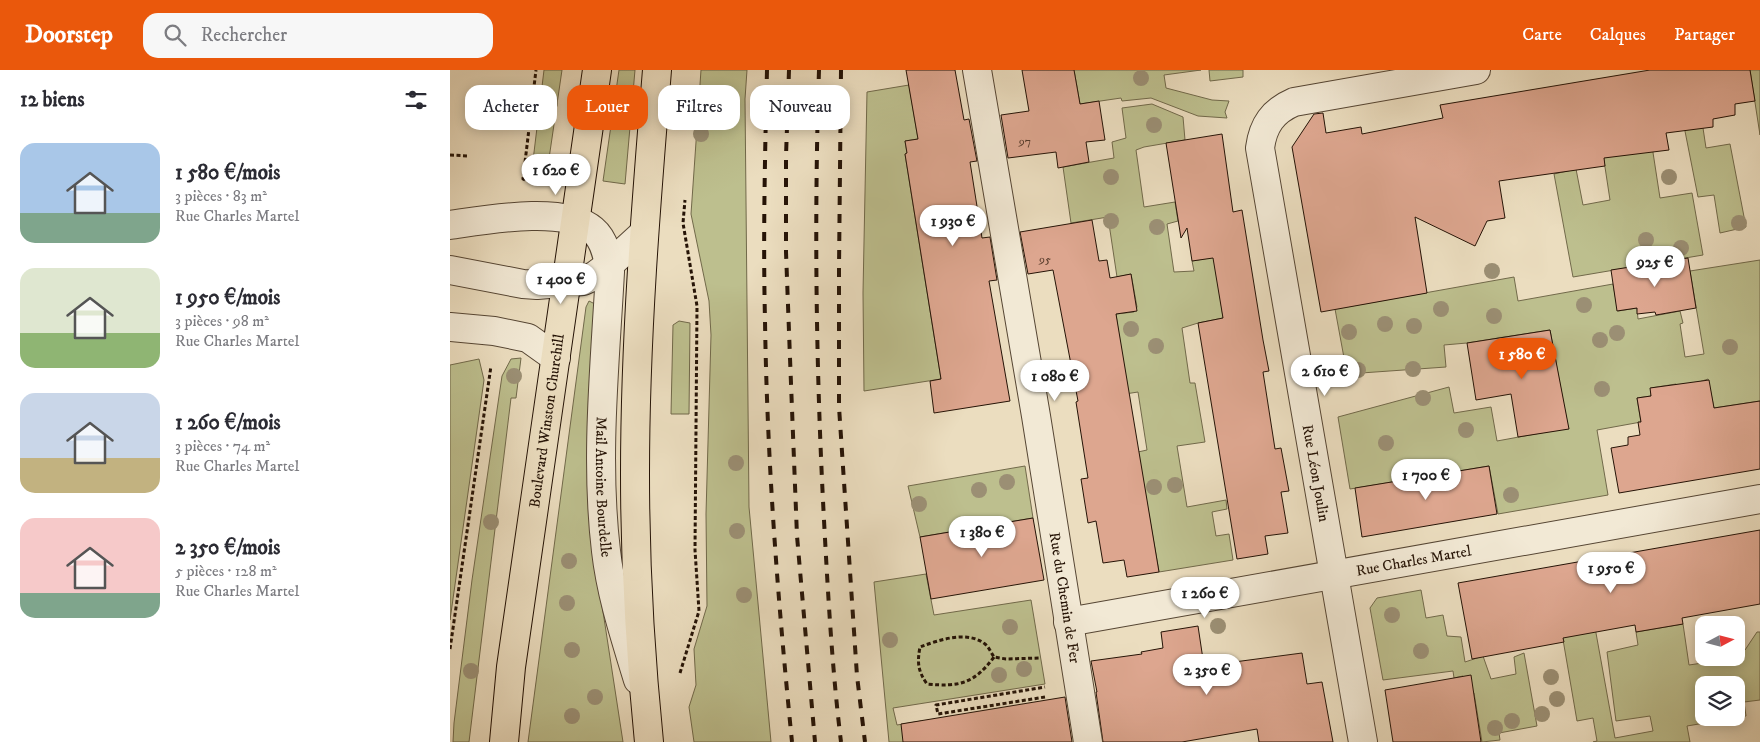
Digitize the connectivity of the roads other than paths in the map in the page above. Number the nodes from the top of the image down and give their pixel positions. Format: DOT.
graph roads {
  1 [pos="597,70"];
  2 [pos="657,70"];
  3 [pos="978,70"];
  4 [pos="1476,70"];
  5 [pos="1354,80"];
  6 [pos="576,219"];
  7 [pos="450,225"];
  8 [pos="644,233"];
  9 [pos="609,265"];
  10 [pos="450,270"];
  11 [pos="567,283"];
  12 [pos="450,327"];
  13 [pos="556,358"];
  14 [pos="1760,499"];
  15 [pos="1334,574"];
  16 [pos="1068,622"];
  17 [pos="645,704"];
  18 [pos="504,742"];
  19 [pos="649,742"];
  20 [pos="1088,742"];
  21 [pos="1363,742"];
  1 -- 6 [label="main road, Boulevard Winston Churchill"];
  2 -- 8 [label="main road"];
  3 -- 16 [label="street, Rue du Chemin de Fer"];
  4 -- 5 [label="street, Rue Léon Joulin"];
  5 -- 15 [label="street, Rue Léon Joulin"];
  6 -- 7 [label="street"];
  6 -- 9 [label="street, Mail Antoine Bourdelle"];
  6 -- 11 [label="main road, Boulevard Winston Churchill"];
  8 -- 9 [label="street"];
  8 -- 17 [label="main road"];
  9 -- 11 [label="street"];
  9 -- 17 [label="street, Mail Antoine Bourdelle"];
  10 -- 11 [label="street"];
  11 -- 13 [label="main road, Boulevard Winston Churchill"];
  12 -- 13 [label="street"];
  13 -- 18 [label="main road, Boulevard Winston Churchill"];
  14 -- 15 [label="street, Rue Charles Martel"];
  15 -- 16 [label="street, Rue Charles Martel"];
  15 -- 21 [label="street, Rue Léon Joulin"];
  16 -- 20 [label="street, Rue du Chemin de Fer"];
  17 -- 19 [label="main road"];
}
